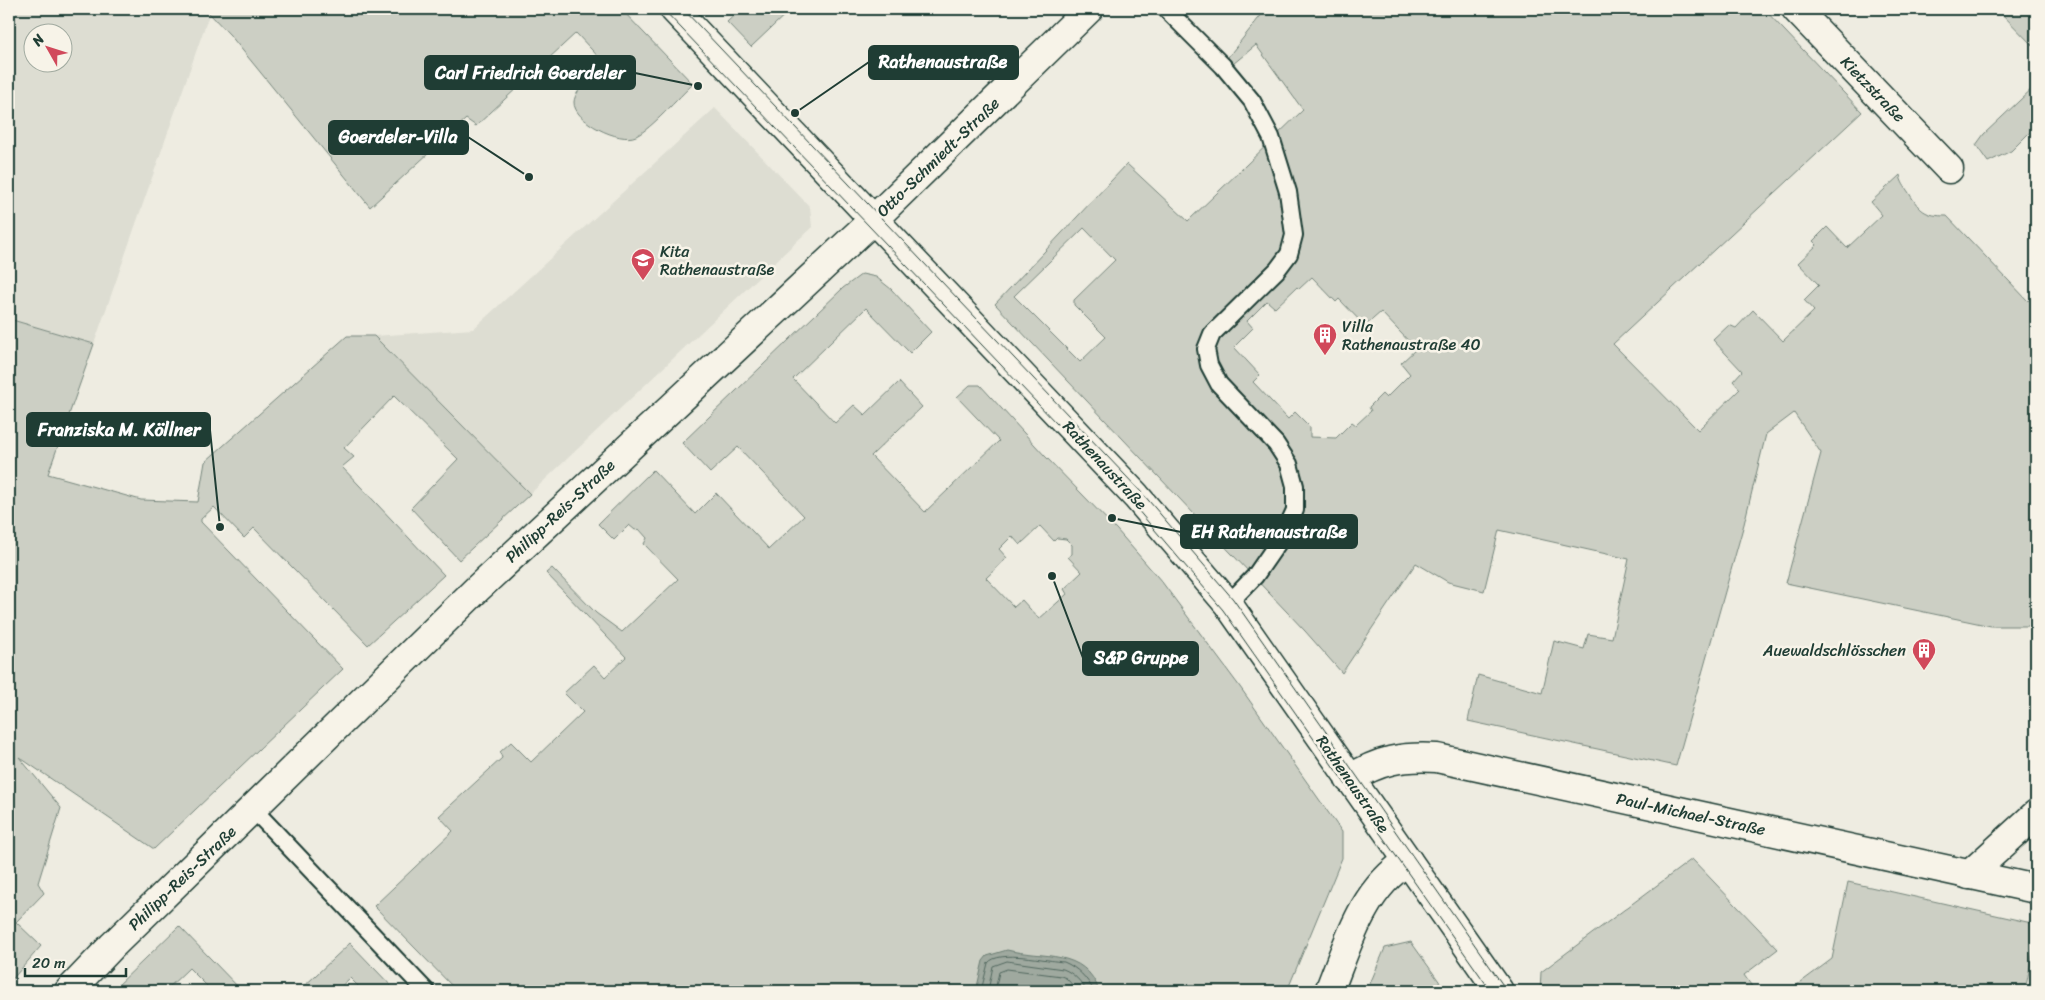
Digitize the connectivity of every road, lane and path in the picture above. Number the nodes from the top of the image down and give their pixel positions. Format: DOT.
graph roads {
  1 [pos="674,9"];
  2 [pos="1089,9"];
  3 [pos="1166,9"];
  4 [pos="1796,9"];
  5 [pos="1949,169"];
  6 [pos="873,220"];
  7 [pos="1228,604"];
  8 [pos="1349,779"];
  9 [pos="253,808"];
  10 [pos="2036,814"];
  11 [pos="1408,861"];
  12 [pos="1969,875"];
  13 [pos="2036,889"];
  14 [pos="69,991"];
  15 [pos="426,991"];
  16 [pos="1329,991"];
  17 [pos="1499,991"];
  1 -- 6 [label="street, Rathenaustraße"];
  2 -- 6 [label="street, Otto-Schmiedt-Straße"];
  3 -- 7 [label="lane"];
  4 -- 5 [label="street, Kietzstraße"];
  6 -- 7 [label="street, Rathenaustraße"];
  6 -- 9 [label="street, Philipp-Reis-Straße"];
  7 -- 8 [label="street, Rathenaustraße"];
  8 -- 11 [label="street, Rathenaustraße"];
  8 -- 12 [label="street, Paul-Michael-Straße"];
  9 -- 14 [label="street, Philipp-Reis-Straße"];
  9 -- 15 [label="lane"];
  10 -- 12 [label="street"];
  11 -- 16 [label="street"];
  11 -- 17 [label="street, Rathenaustraße"];
  12 -- 13 [label="street, Paul-Michael-Straße"];
}
